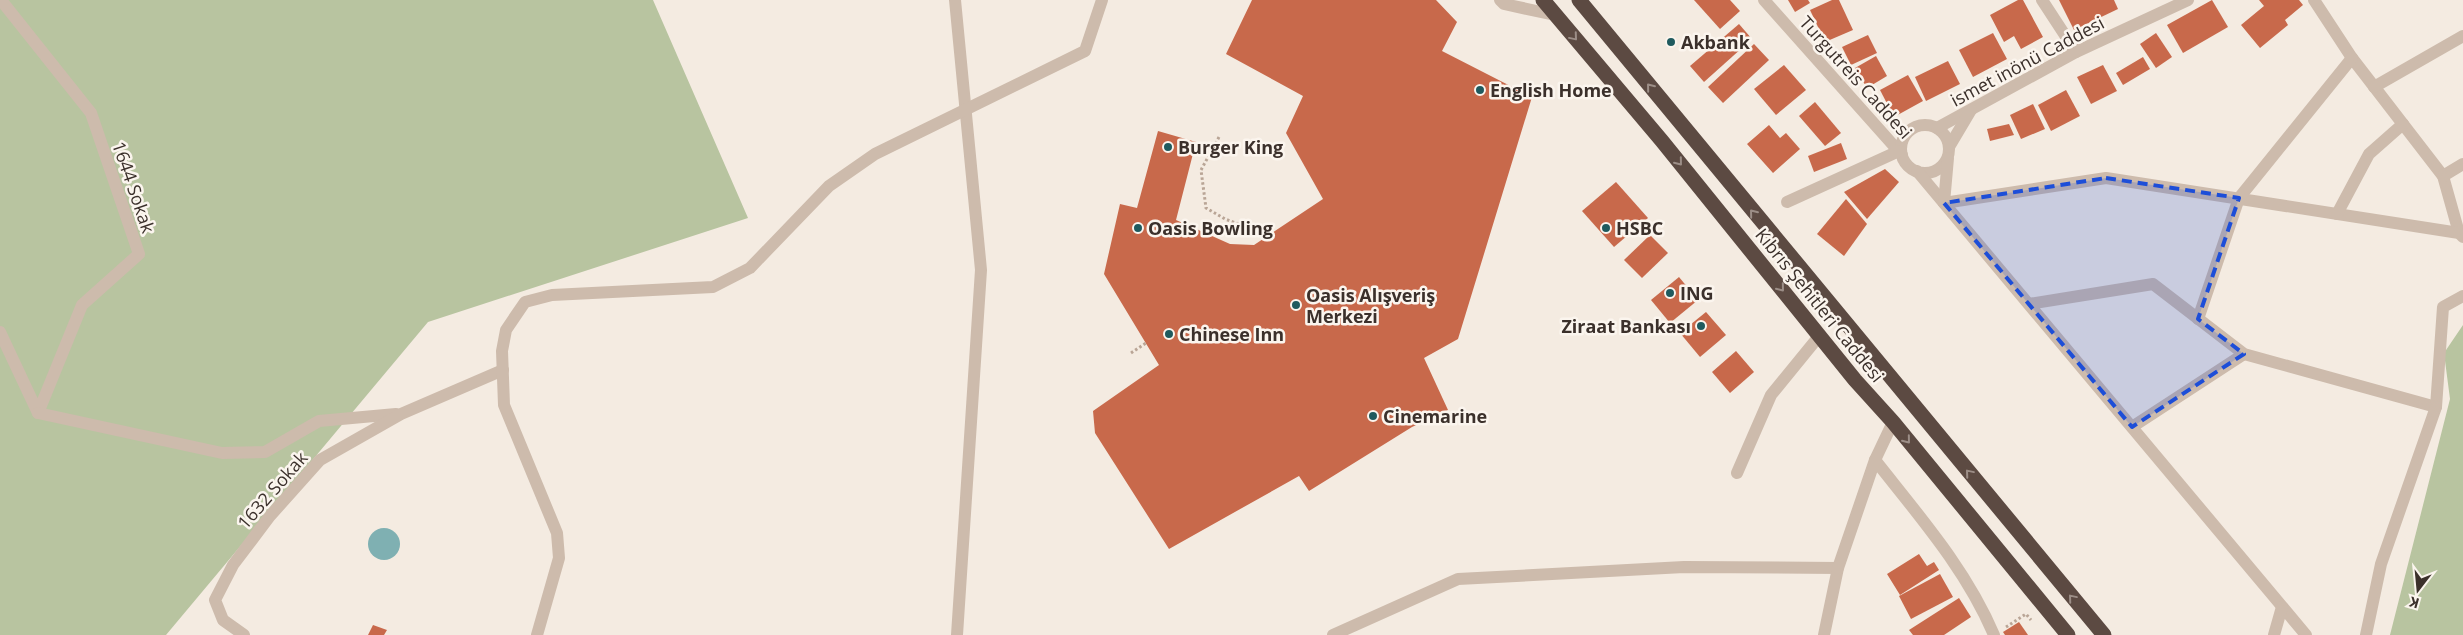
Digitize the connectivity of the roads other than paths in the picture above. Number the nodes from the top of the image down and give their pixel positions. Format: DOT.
graph roads {
  1 [pos="1,0"];
  2 [pos="954,0"];
  3 [pos="1102,0"];
  4 [pos="1500,0"];
  5 [pos="1543,0"];
  6 [pos="1579,0"];
  7 [pos="1764,0"];
  8 [pos="2042,0"];
  9 [pos="2188,0"];
  10 [pos="2314,0"];
  11 [pos="1555,15"];
  12 [pos="2463,36"];
  13 [pos="2076,52"];
  14 [pos="2352,58"];
  15 [pos="2374,87"];
  16 [pos="964,109"];
  17 [pos="1971,110"];
  18 [pos="2403,124"];
  19 [pos="1937,128"];
  20 [pos="1882,131"];
  21 [pos="1908,132"];
  22 [pos="1949,151"];
  23 [pos="1900,152"];
  24 [pos="2463,164"];
  25 [pos="1917,171"];
  26 [pos="2443,176"];
  27 [pos="2239,198"];
  28 [pos="1787,202"];
  29 [pos="1944,203"];
  30 [pos="2337,214"];
  31 [pos="2461,235"];
  32 [pos="2463,296"];
  33 [pos="2030,304"];
  34 [pos="2198,319"];
  35 [pos="1,333"];
  36 [pos="1820,335"];
  37 [pos="2244,354"];
  38 [pos="503,370"];
  39 [pos="2436,407"];
  40 [pos="38,413"];
  41 [pos="401,414"];
  42 [pos="1893,422"];
  43 [pos="2132,427"];
  44 [pos="1875,460"];
  45 [pos="1737,473"];
  46 [pos="1838,568"];
  47 [pos="2282,607"];
  48 [pos="1998,632"];
  49 [pos="244,635"];
  50 [pos="537,635"];
  51 [pos="957,635"];
  52 [pos="1333,635"];
  53 [pos="1824,635"];
  54 [pos="2068,635"];
  55 [pos="2104,635"];
  56 [pos="2274,635"];
  57 [pos="2306,635"];
  58 [pos="2366,635"];
  1 -- 40 [label="street, 1644 Sokak"];
  2 -- 16 [label="street"];
  3 -- 16 [label="street"];
  4 -- 11 [label="street"];
  5 -- 11 [label="highway, Kıbrıs Şehitleri Caddesi"];
  55 -- 6 [label="highway, Kıbrıs Şehitleri Caddesi, one-way"];
  7 -- 20 [label="street, Turgutreis Caddesi"];
  8 -- 13 [label="street"];
  9 -- 13 [label="street, ismet inönü Caddesi"];
  10 -- 14 [label="street"];
  11 -- 36 [label="highway, Kıbrıs Şehitleri Caddesi, one-way"];
  12 -- 15 [label="street"];
  13 -- 17 [label="street, ismet inönü Caddesi"];
  14 -- 15 [label="street"];
  14 -- 27 [label="street"];
  15 -- 18 [label="street"];
  16 -- 38 [label="street"];
  16 -- 51 [label="street"];
  17 -- 19 [label="street, ismet inönü Caddesi"];
  17 -- 22 [label="street"];
  18 -- 26 [label="street"];
  18 -- 30 [label="street"];
  19 -- 21 [label="street"];
  19 -- 22 [label="street"];
  20 -- 21 [label="street"];
  20 -- 23 [label="street, Turgutreis Caddesi"];
  21 -- 23 [label="street"];
  22 -- 25 [label="street"];
  22 -- 29 [label="street"];
  23 -- 25 [label="street"];
  23 -- 28 [label="street"];
  24 -- 26 [label="street"];
  25 -- 29 [label="street"];
  26 -- 31 [label="street"];
  27 -- 29 [label="street"];
  27 -- 30 [label="street"];
  27 -- 34 [label="street"];
  29 -- 33 [label="street"];
  30 -- 31 [label="street"];
  32 -- 39 [label="street"];
  33 -- 34 [label="street"];
  33 -- 43 [label="street"];
  34 -- 37 [label="street"];
  35 -- 40 [label="street"];
  36 -- 42 [label="highway, Kıbrıs Şehitleri Caddesi"];
  36 -- 45 [label="street"];
  37 -- 39 [label="street"];
  37 -- 43 [label="street"];
  38 -- 41 [label="street, 1632 Sokak"];
  38 -- 50 [label="street"];
  39 -- 58 [label="street"];
  40 -- 41 [label="street"];
  41 -- 49 [label="street, 1632 Sokak"];
  42 -- 44 [label="street"];
  42 -- 54 [label="highway, Kıbrıs Şehitleri Caddesi, one-way"];
  43 -- 47 [label="street"];
  44 -- 46 [label="street"];
  44 -- 48 [label="street"];
  46 -- 52 [label="street"];
  46 -- 53 [label="street"];
  47 -- 56 [label="street"];
  47 -- 57 [label="street"];
}
